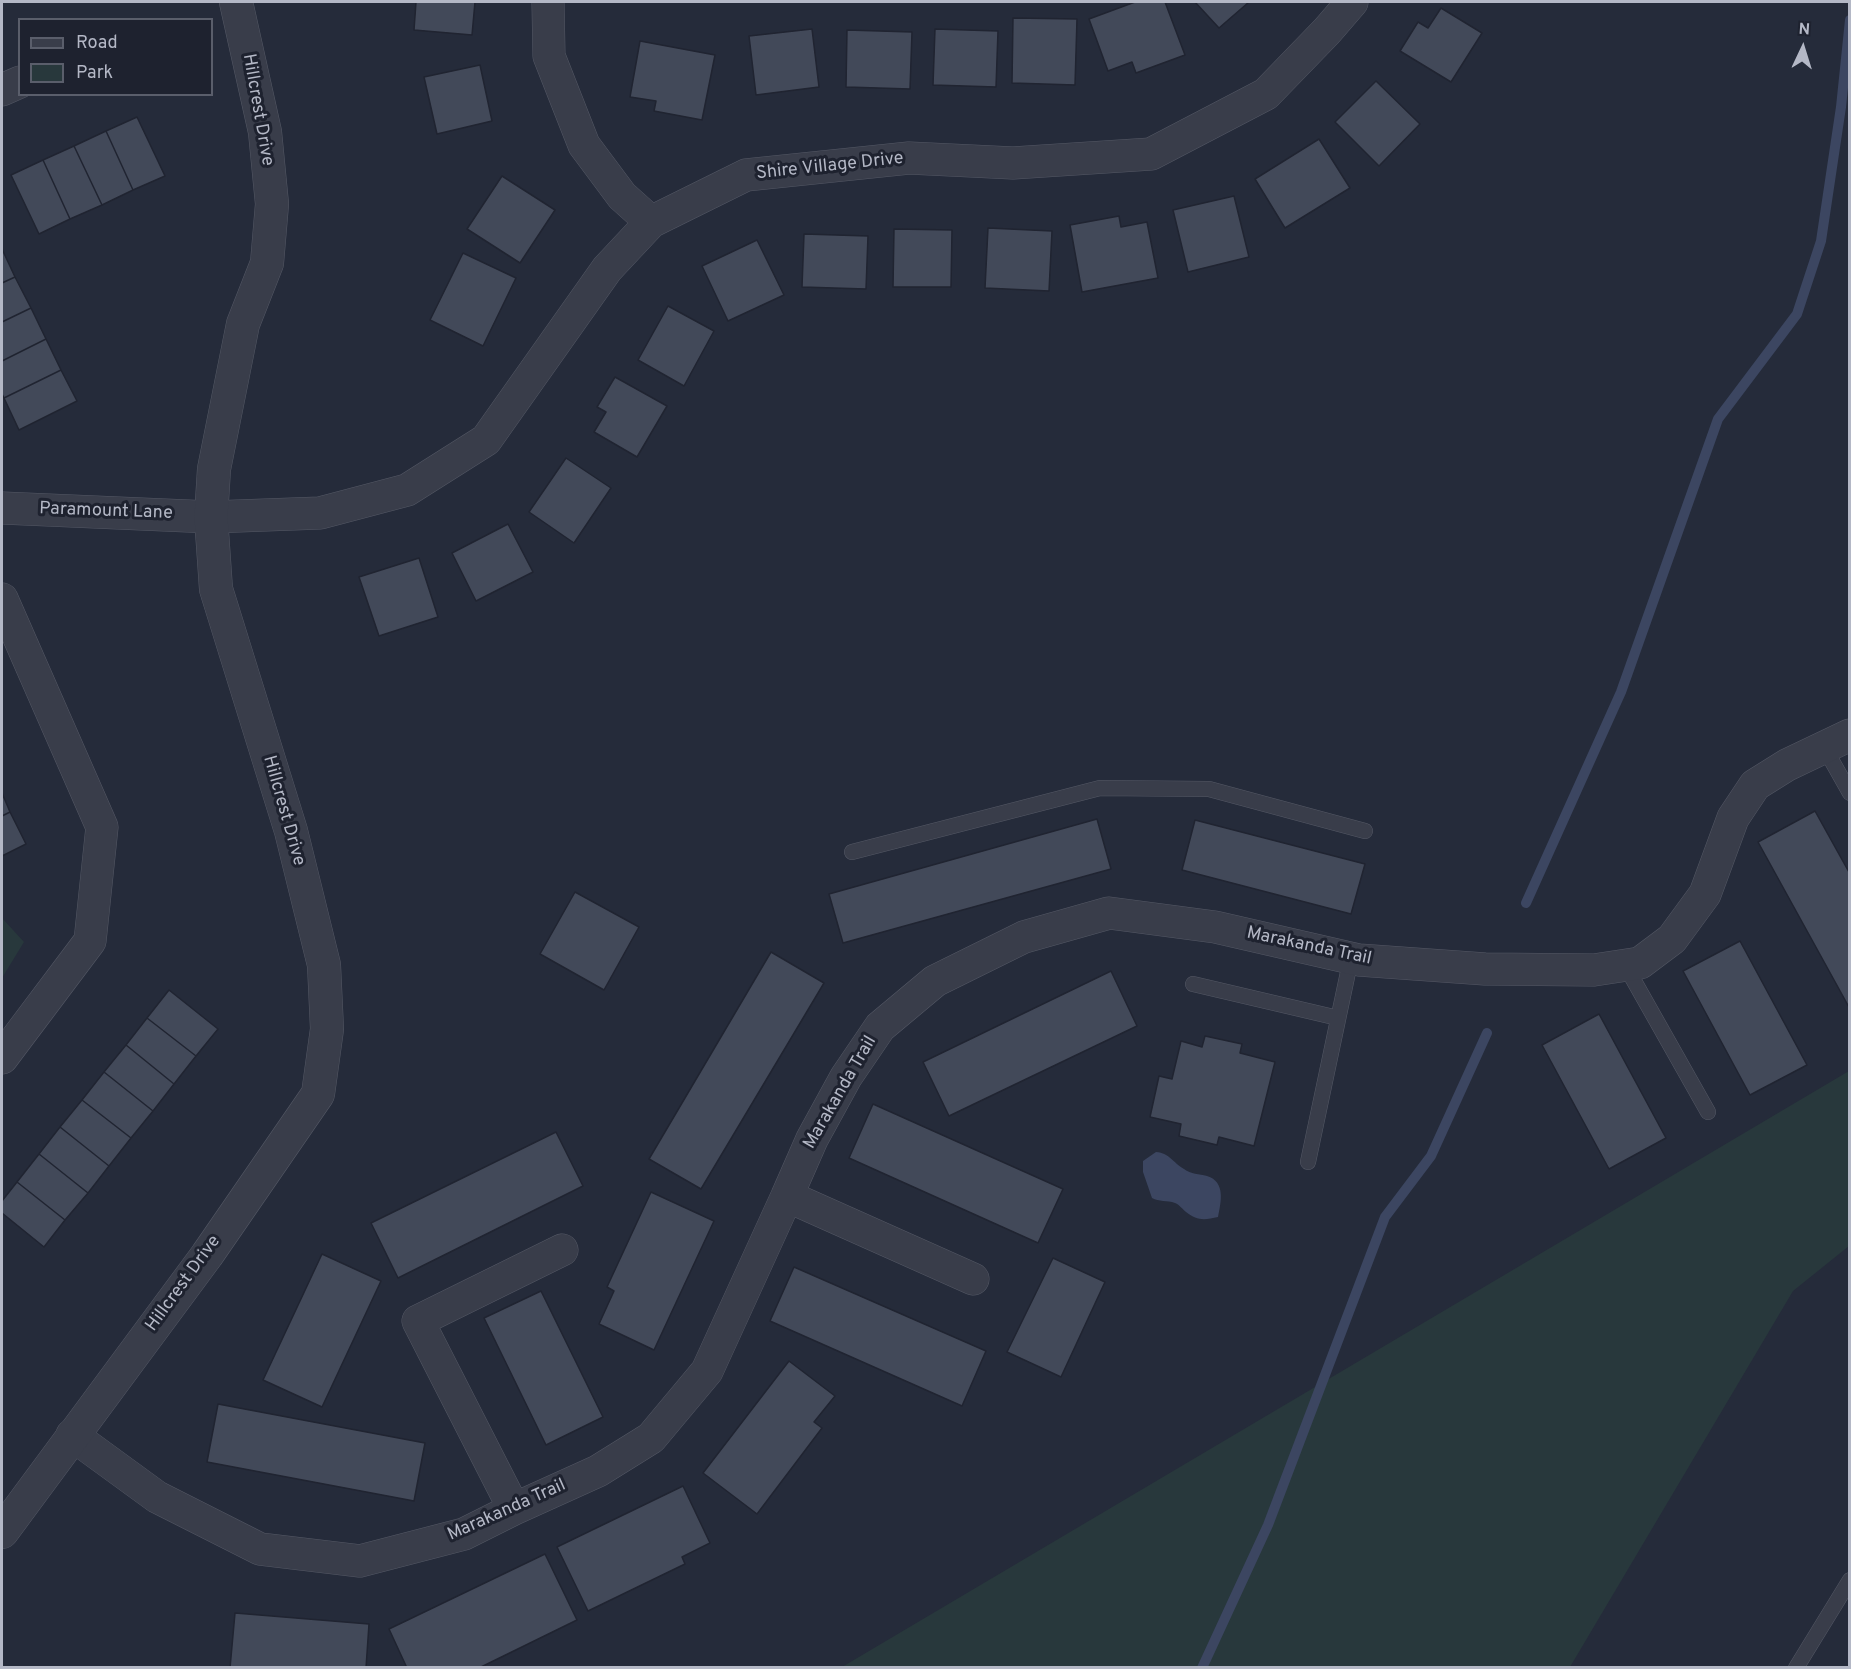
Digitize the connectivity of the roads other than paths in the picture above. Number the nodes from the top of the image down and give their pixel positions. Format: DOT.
graph roads {
  1 [pos="236,2"];
  2 [pos="548,2"];
  3 [pos="1352,2"];
  4 [pos="18,83"];
  5 [pos="2,90"];
  6 [pos="651,222"];
  7 [pos="2,508"];
  8 [pos="211,517"];
  9 [pos="2,599"];
  10 [pos="1837,741"];
  11 [pos="1850,793"];
  12 [pos="1365,831"];
  13 [pos="852,852"];
  14 [pos="1351,958"];
  15 [pos="1625,965"];
  16 [pos="1193,984"];
  17 [pos="1338,1018"];
  18 [pos="2,1058"];
  19 [pos="1708,1112"];
  20 [pos="1308,1162"];
  21 [pos="787,1196"];
  22 [pos="562,1250"];
  23 [pos="973,1279"];
  24 [pos="72,1435"];
  25 [pos="514,1509"];
  26 [pos="2,1533"];
  27 [pos="1850,1580"];
  28 [pos="1796,1668"];
  1 -- 8 [label="street, Hillcrest Drive"];
  2 -- 6 [label="street"];
  3 -- 6 [label="street, Shire Village Drive"];
  4 -- 5 [label="street"];
  6 -- 8 [label="street, Shire Village Drive"];
  7 -- 8 [label="street, Paramount Lane"];
  8 -- 24 [label="street, Hillcrest Drive"];
  9 -- 18 [label="street"];
  10 -- 11 [label="lane"];
  10 -- 15 [label="street, Marakanda Trail"];
  12 -- 13 [label="lane"];
  14 -- 15 [label="street, Marakanda Trail"];
  14 -- 17 [label="lane"];
  14 -- 21 [label="street, Marakanda Trail"];
  15 -- 19 [label="lane"];
  16 -- 17 [label="lane"];
  17 -- 20 [label="lane"];
  21 -- 23 [label="street"];
  21 -- 25 [label="street, Marakanda Trail"];
  22 -- 25 [label="street"];
  24 -- 25 [label="street, Marakanda Trail"];
  24 -- 26 [label="street, Hillcrest Drive"];
  27 -- 28 [label="lane"];
}
